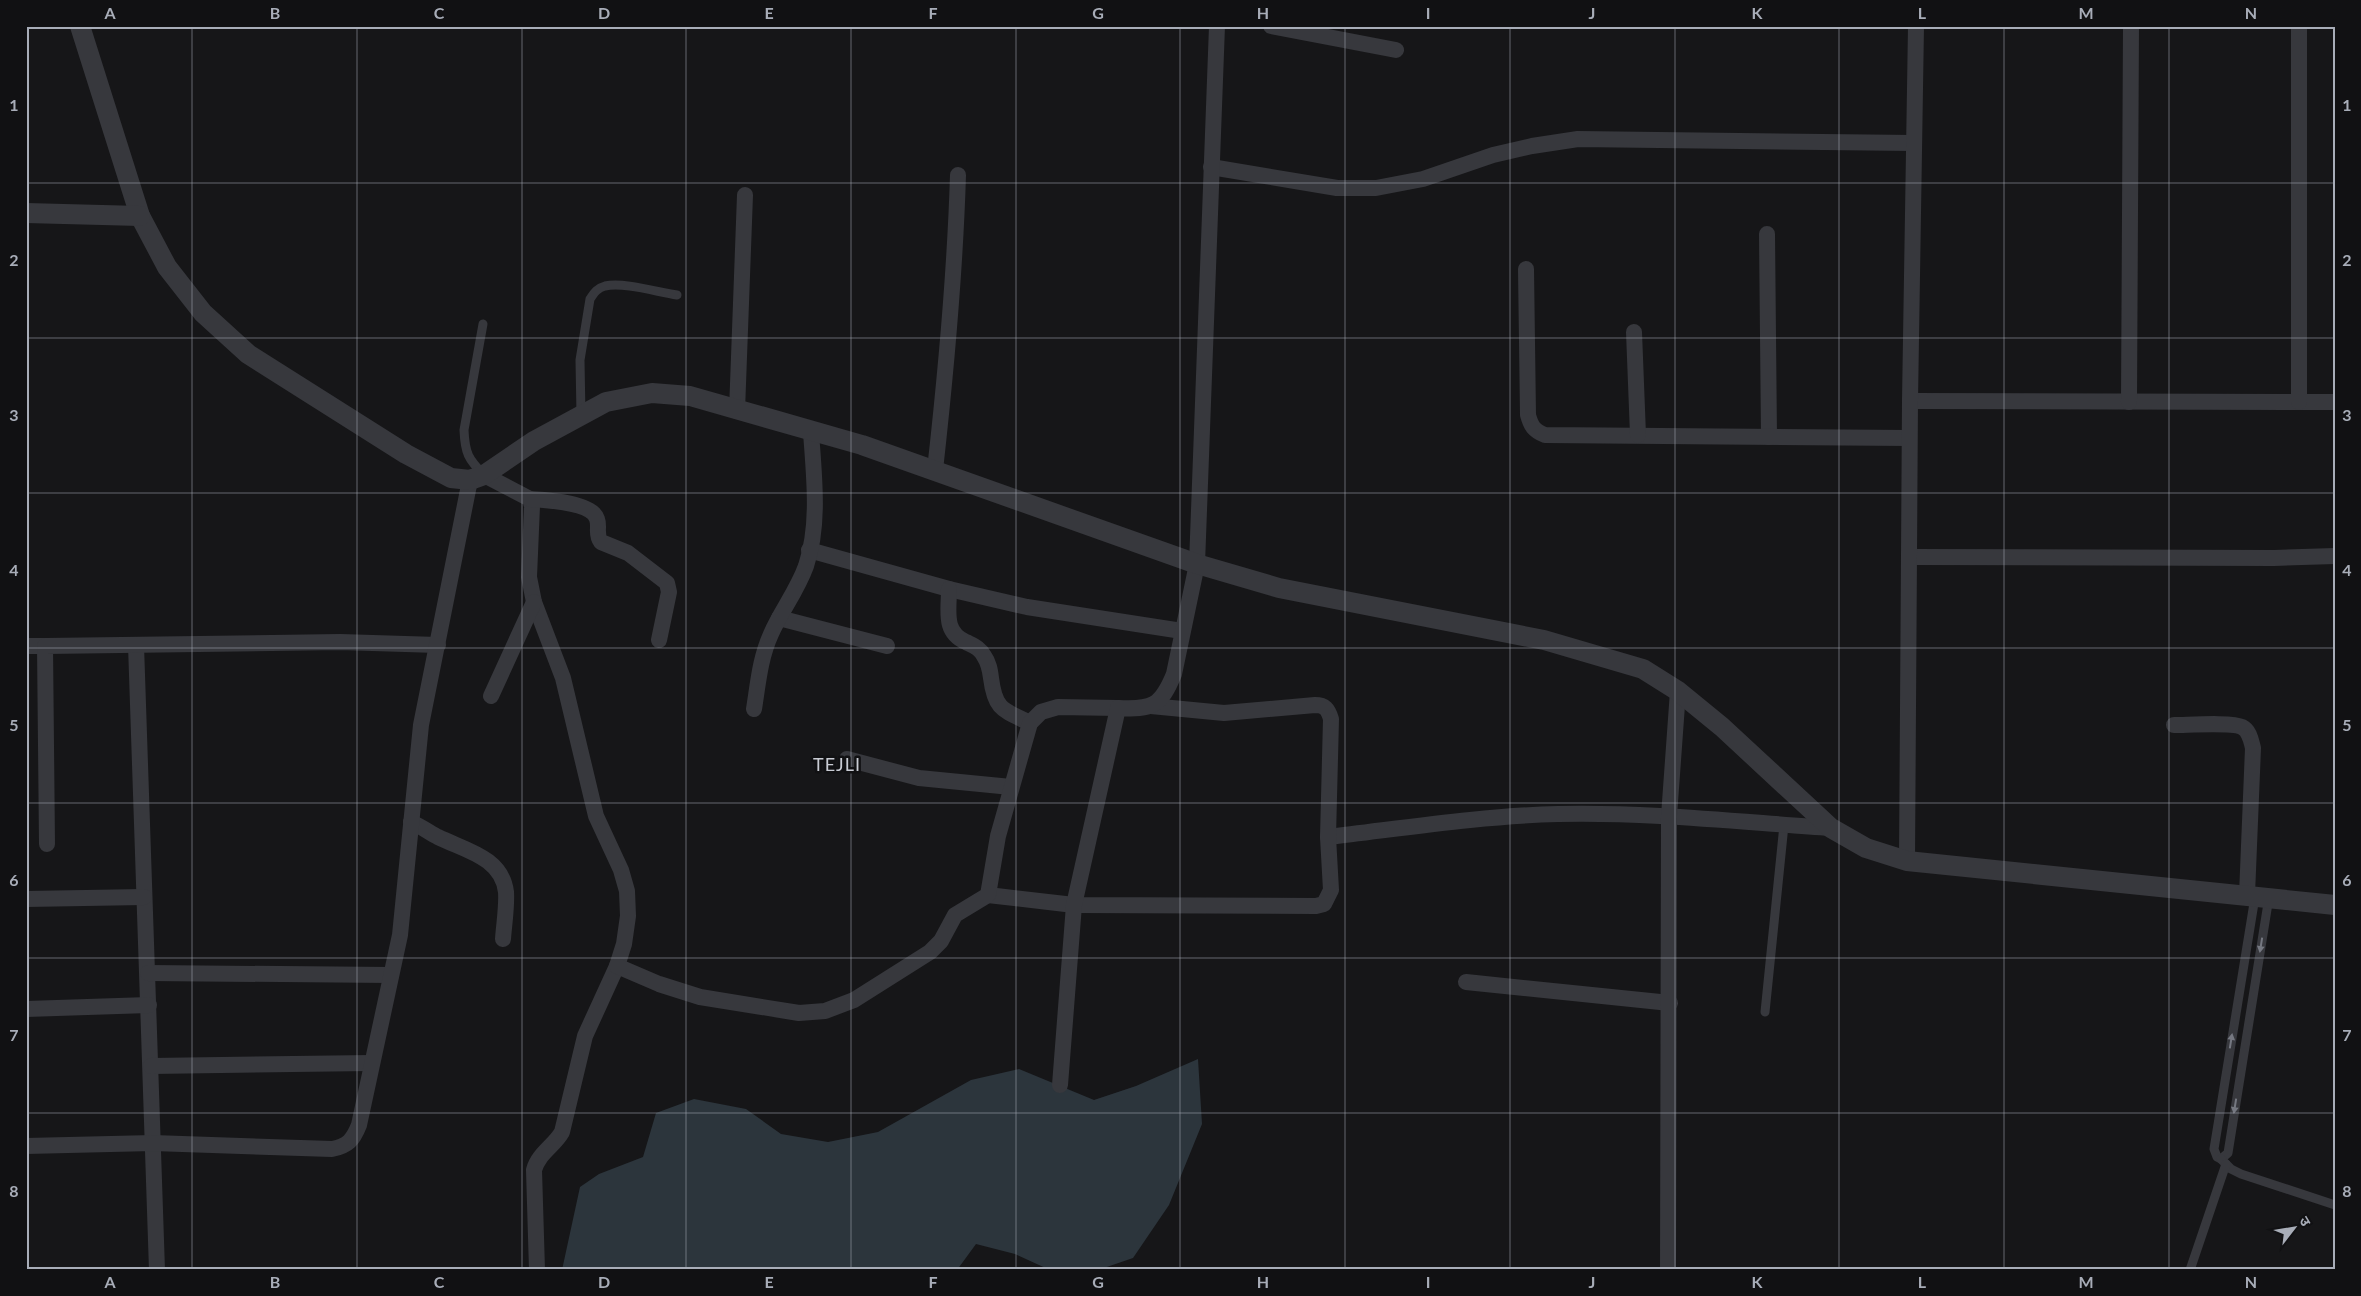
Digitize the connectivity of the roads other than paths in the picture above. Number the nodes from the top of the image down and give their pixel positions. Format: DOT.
graph roads {
  1 [pos="80,26"];
  2 [pos="1217,26"];
  3 [pos="1271,26"];
  4 [pos="1916,26"];
  5 [pos="2131,26"];
  6 [pos="2299,26"];
  7 [pos="1396,50"];
  8 [pos="1914,142"];
  9 [pos="1212,167"];
  10 [pos="958,175"];
  11 [pos="745,195"];
  12 [pos="26,213"];
  13 [pos="140,216"];
  14 [pos="1767,234"];
  15 [pos="1526,269"];
  16 [pos="677,295"];
  17 [pos="483,324"];
  18 [pos="1634,332"];
  19 [pos="1910,401"];
  20 [pos="2129,402"];
  21 [pos="2299,402"];
  22 [pos="2335,402"];
  23 [pos="737,410"];
  24 [pos="581,416"];
  25 [pos="811,432"];
  26 [pos="1638,434"];
  27 [pos="1769,437"];
  28 [pos="1909,438"];
  29 [pos="935,470"];
  30 [pos="477,477"];
  31 [pos="530,499"];
  32 [pos="809,550"];
  33 [pos="1909,556"];
  34 [pos="2335,556"];
  35 [pos="1197,564"];
  36 [pos="949,589"];
  37 [pos="534,602"];
  38 [pos="779,618"];
  39 [pos="1182,631"];
  40 [pos="660,640"];
  41 [pos="136,645"];
  42 [pos="438,645"];
  43 [pos="26,646"];
  44 [pos="45,646"];
  45 [pos="887,646"];
  46 [pos="1678,690"];
  47 [pos="491,696"];
  48 [pos="1151,706"];
  49 [pos="1118,708"];
  50 [pos="754,709"];
  51 [pos="1030,723"];
  52 [pos="2174,725"];
  53 [pos="848,759"];
  54 [pos="1011,787"];
  55 [pos="1669,816"];
  56 [pos="411,822"];
  57 [pos="1784,825"];
  58 [pos="1831,828"];
  59 [pos="1328,838"];
  60 [pos="47,844"];
  61 [pos="1907,862"];
  62 [pos="988,895"];
  63 [pos="2257,896"];
  64 [pos="144,897"];
  65 [pos="26,899"];
  66 [pos="1074,905"];
  67 [pos="2335,905"];
  68 [pos="503,939"];
  69 [pos="617,966"];
  70 [pos="148,972"];
  71 [pos="391,975"];
  72 [pos="1466,982"];
  73 [pos="1670,1003"];
  74 [pos="149,1005"];
  75 [pos="26,1009"];
  76 [pos="1765,1012"];
  77 [pos="371,1063"];
  78 [pos="151,1066"];
  79 [pos="1060,1084"];
  80 [pos="153,1143"];
  81 [pos="26,1146"];
  82 [pos="2223,1162"];
  83 [pos="2335,1205"];
  84 [pos="156,1270"];
  85 [pos="536,1270"];
  86 [pos="1668,1270"];
  87 [pos="2190,1270"];
  1 -- 13 [label="street"];
  2 -- 9 [label="street"];
  3 -- 7 [label="street"];
  4 -- 8 [label="street"];
  5 -- 20 [label="street"];
  6 -- 21 [label="street"];
  8 -- 9 [label="street"];
  8 -- 19 [label="street"];
  9 -- 35 [label="street"];
  10 -- 29 [label="street"];
  11 -- 23 [label="street"];
  12 -- 13 [label="street"];
  13 -- 30 [label="street"];
  14 -- 27 [label="street"];
  15 -- 26 [label="street"];
  16 -- 24 [label="lane"];
  17 -- 30 [label="lane"];
  18 -- 26 [label="street"];
  19 -- 20 [label="street"];
  19 -- 28 [label="street"];
  20 -- 21 [label="street"];
  21 -- 22 [label="street"];
  23 -- 24 [label="street"];
  23 -- 25 [label="street"];
  24 -- 30 [label="street"];
  25 -- 29 [label="street"];
  25 -- 32 [label="street"];
  26 -- 27 [label="street"];
  27 -- 28 [label="street"];
  28 -- 33 [label="street"];
  29 -- 35 [label="street"];
  30 -- 31 [label="street"];
  30 -- 42 [label="street"];
  31 -- 37 [label="street"];
  31 -- 40 [label="street"];
  32 -- 36 [label="street"];
  32 -- 38 [label="street"];
  33 -- 34 [label="street"];
  33 -- 61 [label="street"];
  35 -- 39 [label="street"];
  35 -- 46 [label="street"];
  36 -- 39 [label="street"];
  36 -- 51 [label="street"];
  37 -- 47 [label="street"];
  37 -- 69 [label="street"];
  38 -- 45 [label="street"];
  38 -- 50 [label="street"];
  39 -- 48 [label="street"];
  41 -- 42 [label="street"];
  41 -- 44 [label="street"];
  41 -- 64 [label="street"];
  42 -- 56 [label="street"];
  43 -- 44 [label="street"];
  44 -- 60 [label="street"];
  46 -- 55 [label="street"];
  46 -- 58 [label="street"];
  48 -- 49 [label="street"];
  48 -- 59 [label="street"];
  49 -- 51 [label="street"];
  49 -- 66 [label="street"];
  51 -- 54 [label="street"];
  52 -- 63 [label="street"];
  53 -- 54 [label="street"];
  54 -- 62 [label="street"];
  55 -- 57 [label="street"];
  55 -- 59 [label="street"];
  55 -- 73 [label="street"];
  56 -- 68 [label="street"];
  56 -- 71 [label="street"];
  57 -- 58 [label="street"];
  57 -- 76 [label="lane"];
  58 -- 61 [label="street"];
  59 -- 66 [label="street"];
  61 -- 63 [label="street"];
  62 -- 66 [label="street"];
  62 -- 69 [label="street"];
  63 -- 67 [label="street"];
  63 -- 82 [label="lane, one-way"];
  82 -- 63 [label="lane, one-way"];
  64 -- 65 [label="street"];
  64 -- 70 [label="street"];
  66 -- 79 [label="street"];
  69 -- 85 [label="street"];
  70 -- 71 [label="street"];
  70 -- 74 [label="street"];
  71 -- 77 [label="street"];
  72 -- 73 [label="street"];
  73 -- 86 [label="street"];
  74 -- 75 [label="street"];
  74 -- 78 [label="street"];
  77 -- 78 [label="street"];
  77 -- 80 [label="street"];
  78 -- 80 [label="street"];
  80 -- 81 [label="street"];
  80 -- 84 [label="street"];
  82 -- 83 [label="lane"];
  82 -- 87 [label="lane"];
}
